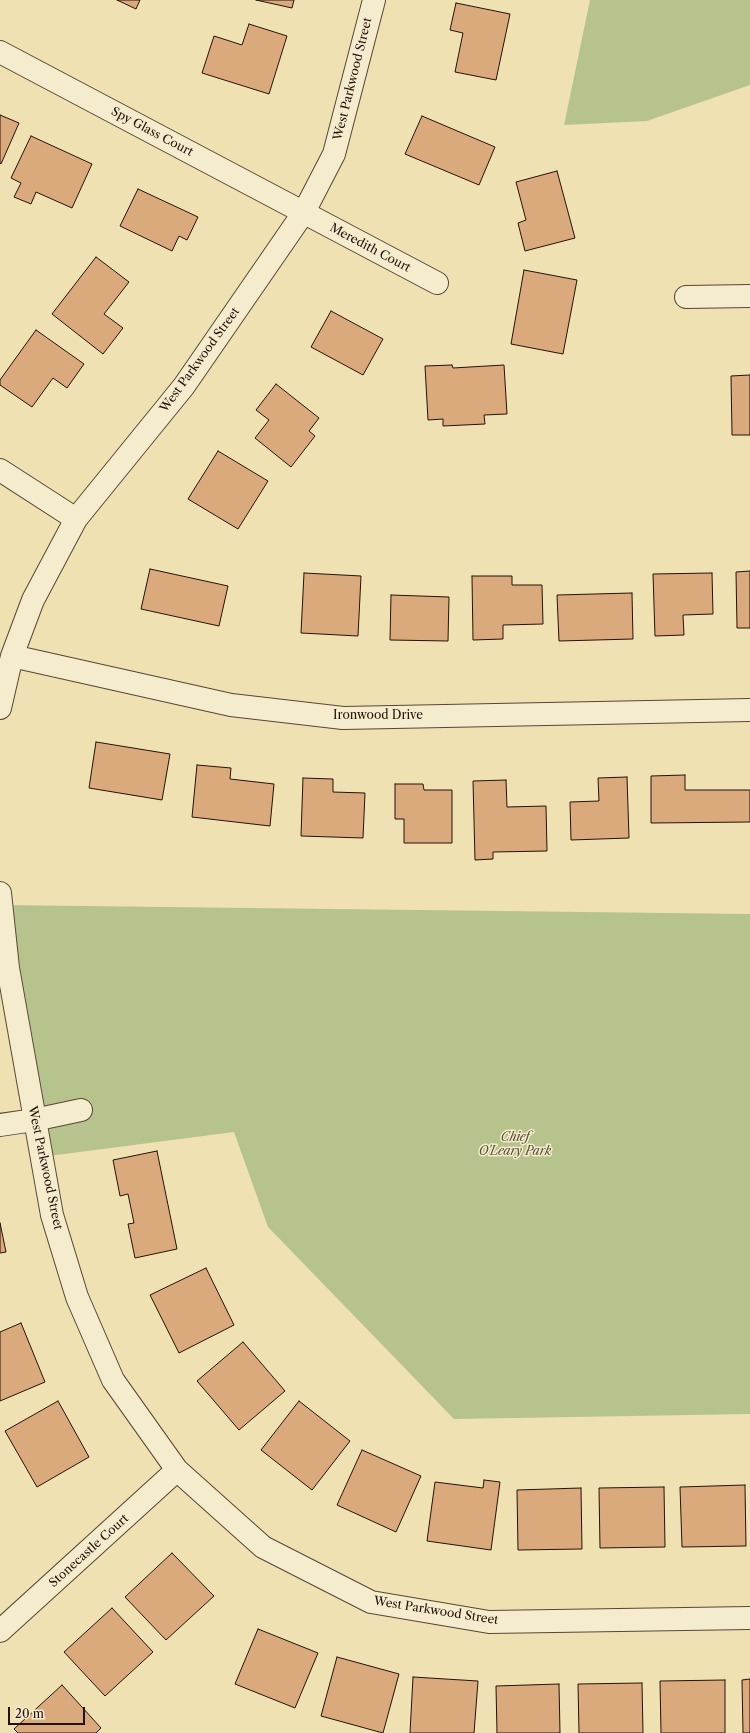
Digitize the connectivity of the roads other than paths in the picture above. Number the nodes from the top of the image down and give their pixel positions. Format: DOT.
graph roads {
  1 [pos="374,0"];
  2 [pos="0,52"];
  3 [pos="304,212"];
  4 [pos="437,283"];
  5 [pos="750,296"];
  6 [pos="686,298"];
  7 [pos="0,470"];
  8 [pos="76,519"];
  9 [pos="12,656"];
  10 [pos="0,708"];
  11 [pos="750,710"];
  12 [pos="0,893"];
  13 [pos="81,1110"];
  14 [pos="34,1120"];
  15 [pos="0,1124"];
  16 [pos="178,1470"];
  17 [pos="750,1618"];
  18 [pos="0,1631"];
  1 -- 3 [label="street, West Parkwood Street"];
  2 -- 3 [label="street, Spy Glass Court"];
  3 -- 4 [label="street, Meredith Court"];
  3 -- 8 [label="street, West Parkwood Street"];
  5 -- 6 [label="street"];
  7 -- 8 [label="street"];
  8 -- 9 [label="street, West Parkwood Street"];
  9 -- 10 [label="street, West Parkwood Street"];
  9 -- 11 [label="street, Ironwood Drive"];
  12 -- 14 [label="street, West Parkwood Street"];
  13 -- 14 [label="street"];
  14 -- 15 [label="street"];
  14 -- 16 [label="street, West Parkwood Street"];
  16 -- 17 [label="street, West Parkwood Street"];
  16 -- 18 [label="street, Stonecastle Court"];
}
